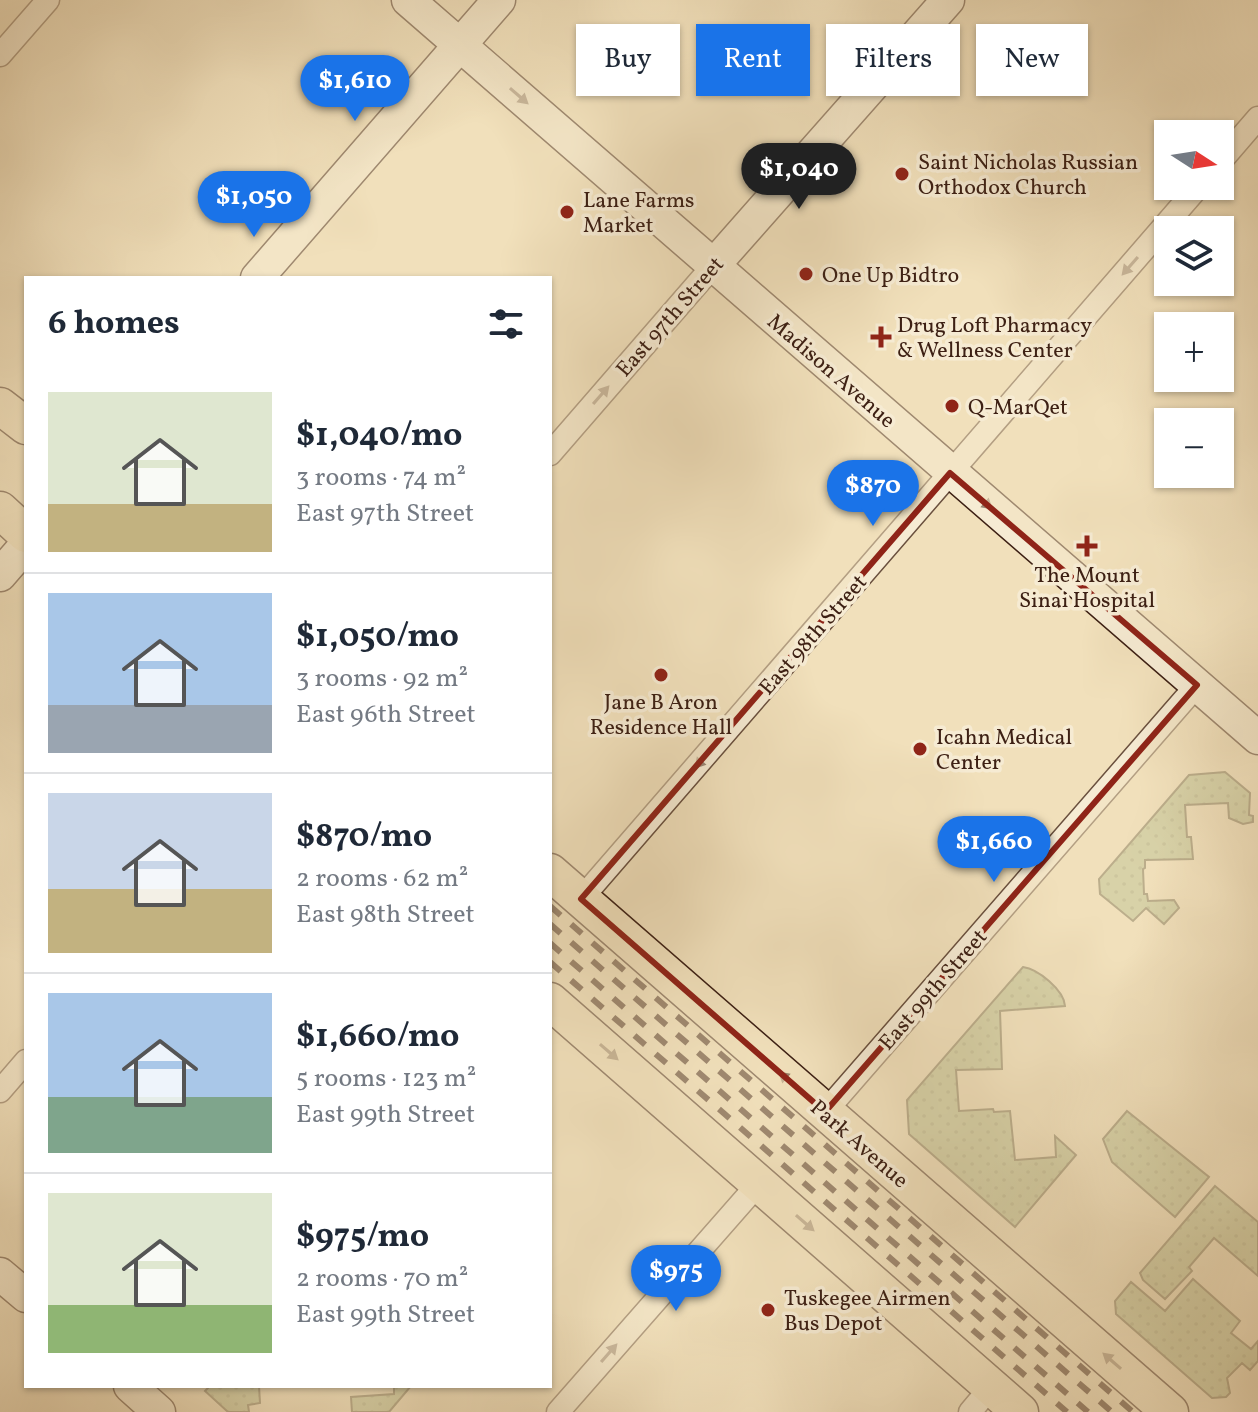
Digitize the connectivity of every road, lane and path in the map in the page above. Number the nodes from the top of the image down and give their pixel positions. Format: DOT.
graph roads {
  1 [pos="48,0"];
  2 [pos="408,0"];
  3 [pos="499,0"];
  4 [pos="948,0"];
  5 [pos="459,45"];
  6 [pos="0,55"];
  7 [pos="1258,118"];
  8 [pos="1234,146"];
  9 [pos="1187,200"];
  10 [pos="713,266"];
  11 [pos="259,276"];
  12 [pos="0,406"];
  13 [pos="24,424"];
  14 [pos="552,452"];
  15 [pos="950,473"];
  16 [pos="0,510"];
  17 [pos="24,532"];
  18 [pos="24,547"];
  19 [pos="0,575"];
  20 [pos="1197,685"];
  21 [pos="1258,738"];
  22 [pos="552,874"];
  23 [pos="581,899"];
  24 [pos="552,1003"];
  25 [pos="24,1063"];
  26 [pos="0,1091"];
  27 [pos="825,1112"];
  28 [pos="759,1183"];
  29 [pos="0,1274"];
  30 [pos="24,1294"];
  31 [pos="980,1400"];
  32 [pos="558,1412"];
  33 [pos="1020,1412"];
  34 [pos="1170,1412"];
  1 -- 6 [label="street"];
  2 -- 5 [label="main road, Madison Avenue"];
  3 -- 5 [label="main road"];
  4 -- 10 [label="main road, East 97th Street"];
  5 -- 10 [label="main road, Madison Avenue, one-way"];
  5 -- 11 [label="main road"];
  7 -- 8 [label="street"];
  9 -- 15 [label="street, East 98th Street, one-way"];
  14 -- 10 [label="street, East 97th Street, one-way"];
  10 -- 15 [label="main road, Madison Avenue"];
  12 -- 13 [label="main road"];
  15 -- 20 [label="main road, Madison Avenue, one-way"];
  15 -- 23 [label="street, East 98th Street, one-way"];
  16 -- 17 [label="main road"];
  18 -- 19 [label="main road"];
  20 -- 21 [label="main road, Madison Avenue"];
  20 -- 27 [label="street, East 99th Street"];
  22 -- 23 [label="main road, Park Avenue"];
  27 -- 23 [label="main road, Park Avenue, one-way"];
  24 -- 28 [label="main road, one-way"];
  25 -- 26 [label="street"];
  34 -- 27 [label="main road, Park Avenue, one-way"];
  28 -- 31 [label="main road, one-way"];
  32 -- 28 [label="street, one-way"];
  29 -- 30 [label="main road"];
  31 -- 33 [label="main road"];
}
